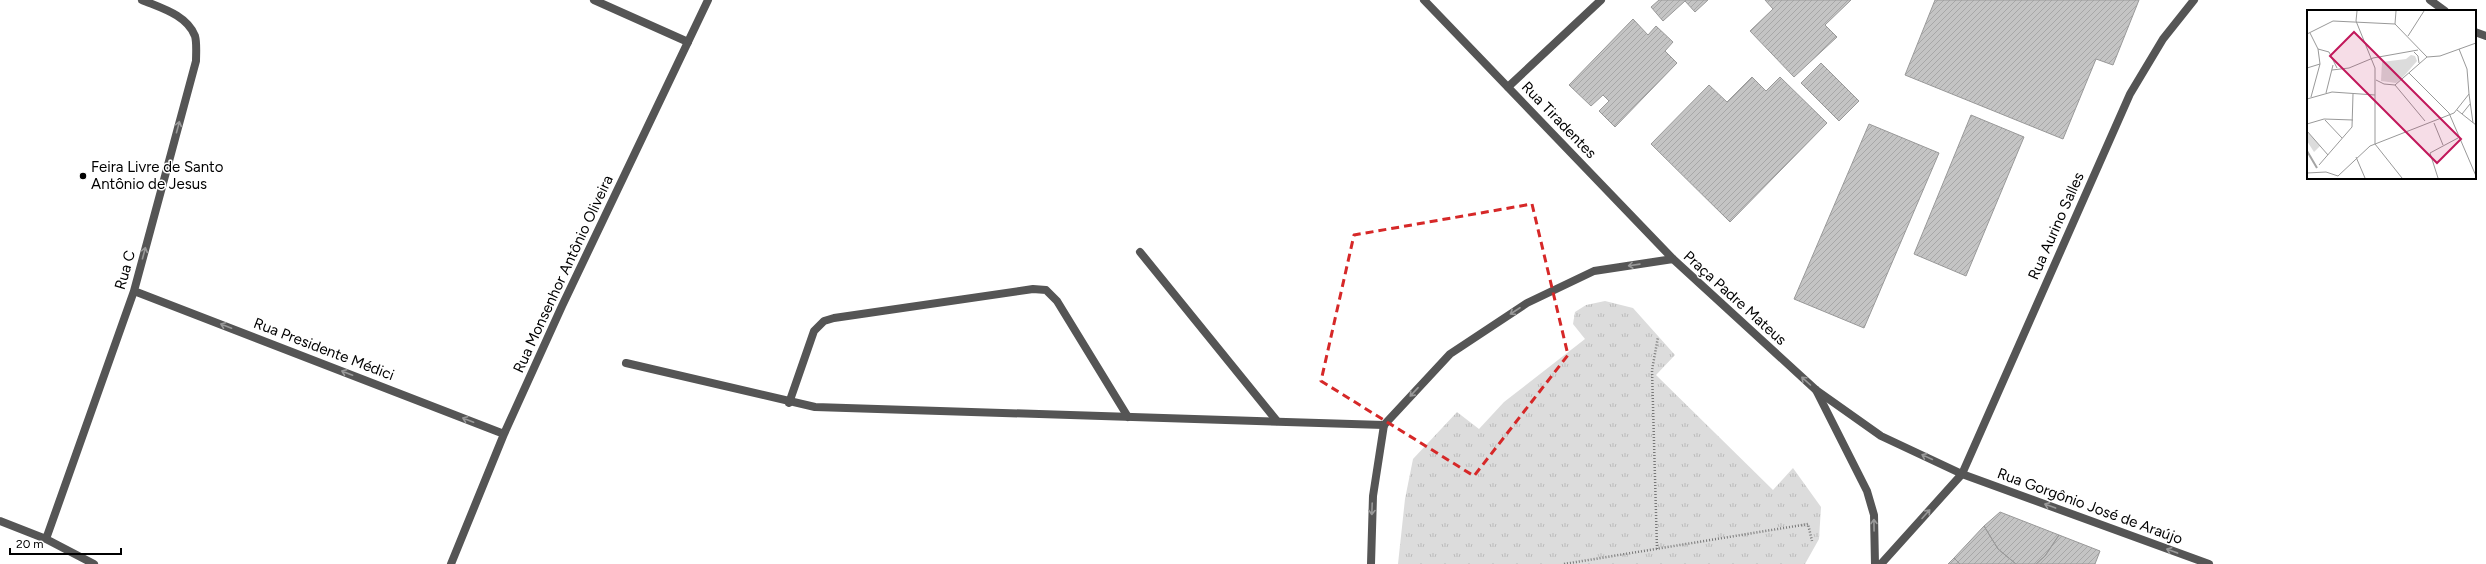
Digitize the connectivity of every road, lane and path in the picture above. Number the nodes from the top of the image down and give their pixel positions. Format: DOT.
graph roads {
  1 [pos="142,0"];
  2 [pos="594,0"];
  3 [pos="708,0"];
  4 [pos="1424,0"];
  5 [pos="1601,0"];
  6 [pos="2194,0"];
  7 [pos="2430,0"];
  8 [pos="2444,10"];
  9 [pos="2476,32"];
  10 [pos="2486,36"];
  11 [pos="688,42"];
  12 [pos="1508,87"];
  13 [pos="1140,252"];
  14 [pos="1673,259"];
  15 [pos="134,291"];
  16 [pos="1658,336"];
  17 [pos="626,364"];
  18 [pos="1816,390"];
  19 [pos="789,402"];
  20 [pos="1128,417"];
  21 [pos="1277,422"];
  22 [pos="1384,425"];
  23 [pos="504,434"];
  24 [pos="1962,474"];
  25 [pos="0,520"];
  26 [pos="46,539"];
  27 [pos="1812,541"];
  28 [pos="1657,549"];
  29 [pos="94,564"];
  30 [pos="451,564"];
  31 [pos="1371,564"];
  32 [pos="1564,564"];
  33 [pos="1874,564"];
  34 [pos="1881,564"];
  35 [pos="2209,564"];
  15 -- 1 [label="street, Rua C, one-way"];
  2 -- 11 [label="street"];
  3 -- 11 [label="street, Rua Monsenhor Antônio Oliveira"];
  4 -- 12 [label="street, Rua Tiradentes"];
  5 -- 12 [label="street"];
  6 -- 24 [label="street, Rua Aurino Salles"];
  7 -- 8 [label="street"];
  9 -- 10 [label="street"];
  11 -- 23 [label="street, Rua Monsenhor Antônio Oliveira"];
  12 -- 14 [label="street, Rua Tiradentes"];
  13 -- 21 [label="street"];
  18 -- 14 [label="street, Praça Padre Mateus, one-way"];
  14 -- 22 [label="street, Praça Padre Mateus, one-way"];
  23 -- 15 [label="street, Rua Presidente Médici, one-way"];
  15 -- 26 [label="street, Rua C"];
  16 -- 28 [label="path"];
  17 -- 19 [label="street"];
  24 -- 18 [label="street, Praça Padre Mateus, one-way"];
  33 -- 18 [label="street, one-way"];
  19 -- 20 [label="street"];
  19 -- 20 [label="street"];
  20 -- 21 [label="street"];
  21 -- 22 [label="street"];
  22 -- 31 [label="street, one-way"];
  23 -- 30 [label="street, Rua Monsenhor Antônio Oliveira"];
  34 -- 24 [label="street, one-way"];
  35 -- 24 [label="street, Rua Gorgônio José de Araújo, one-way"];
  25 -- 26 [label="street"];
  26 -- 29 [label="street"];
  27 -- 28 [label="path"];
  28 -- 32 [label="path"];
}
